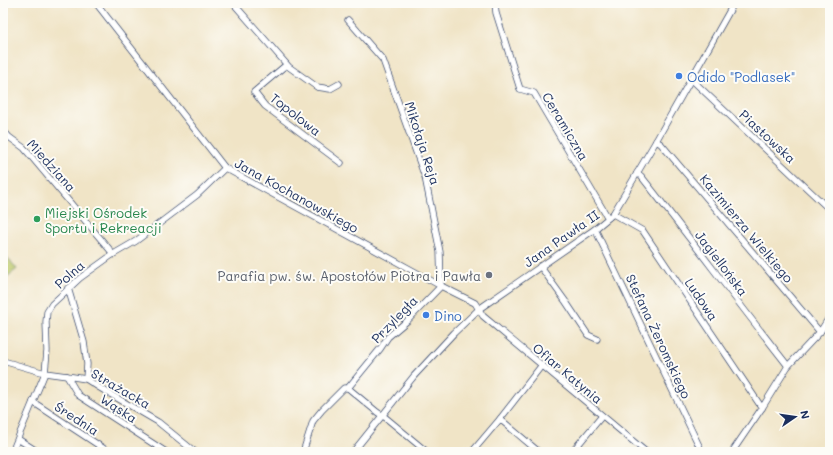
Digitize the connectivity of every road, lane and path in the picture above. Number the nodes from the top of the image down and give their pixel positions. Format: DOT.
graph roads {
  1 [pos="96,3"];
  2 [pos="233,3"];
  3 [pos="495,3"];
  4 [pos="734,3"];
  5 [pos="348,20"];
  6 [pos="286,65"];
  7 [pos="691,79"];
  8 [pos="339,84"];
  9 [pos="3,130"];
  10 [pos="6,136"];
  11 [pos="656,141"];
  12 [pos="341,163"];
  13 [pos="225,168"];
  14 [pos="637,173"];
  15 [pos="830,210"];
  16 [pos="611,216"];
  17 [pos="595,229"];
  18 [pos="112,254"];
  19 [pos="540,266"];
  20 [pos="441,286"];
  21 [pos="68,288"];
  22 [pos="479,309"];
  23 [pos="830,316"];
  24 [pos="820,332"];
  25 [pos="597,339"];
  26 [pos="3,361"];
  27 [pos="542,365"];
  28 [pos="788,366"];
  29 [pos="45,373"];
  30 [pos="68,376"];
  31 [pos="86,379"];
  32 [pos="348,388"];
  33 [pos="33,402"];
  34 [pos="762,408"];
  35 [pos="382,415"];
  36 [pos="602,416"];
  37 [pos="500,419"];
  38 [pos="18,439"];
  39 [pos="12,452"];
  40 [pos="38,452"];
  41 [pos="109,452"];
  42 [pos="166,452"];
  43 [pos="195,452"];
  44 [pos="303,452"];
  45 [pos="353,452"];
  46 [pos="427,452"];
  47 [pos="472,452"];
  48 [pos="539,452"];
  49 [pos="572,452"];
  50 [pos="646,452"];
  51 [pos="702,452"];
  52 [pos="732,452"];
  1 -- 13 [label="street, Jana Kochanowskiego"];
  2 -- 6 [label="street"];
  3 -- 16 [label="street, Ceramiczna"];
  4 -- 7 [label="street, Jana Pawła II"];
  5 -- 20 [label="street, Mikołaja Reja"];
  6 -- 8 [label="street"];
  6 -- 12 [label="street, Topolowa"];
  7 -- 11 [label="street, Jana Pawła II"];
  7 -- 15 [label="street, Piastowska"];
  9 -- 10 [label="street, Miedziana"];
  10 -- 18 [label="street, Miedziana"];
  11 -- 14 [label="street, Jana Pawła II"];
  11 -- 24 [label="street, Kazimierza Wielkiego"];
  13 -- 18 [label="street, Polna"];
  13 -- 20 [label="street, Jana Kochanowskiego"];
  14 -- 16 [label="street, Jana Pawła II"];
  14 -- 28 [label="street, Jagiellońska"];
  16 -- 17 [label="street, Jana Pawła II"];
  16 -- 34 [label="street, Ludowa"];
  17 -- 19 [label="street, Jana Pawła II"];
  17 -- 51 [label="street, Stefana Żeromskiego"];
  18 -- 21 [label="street, Polna"];
  19 -- 22 [label="street, Jana Pawła II"];
  19 -- 25 [label="street"];
  20 -- 22 [label="street, Jana Kochanowskiego"];
  20 -- 32 [label="street, Przyległa"];
  21 -- 29 [label="street, Polna"];
  21 -- 31 [label="street"];
  22 -- 27 [label="street, Ofiar Katynia"];
  22 -- 35 [label="street, Jana Pawła II"];
  23 -- 24 [label="street"];
  24 -- 28 [label="street"];
  26 -- 29 [label="street, Strażacka"];
  27 -- 36 [label="street, Ofiar Katynia"];
  27 -- 37 [label="street"];
  28 -- 34 [label="street"];
  29 -- 30 [label="street, Strażacka"];
  29 -- 33 [label="street, Polna"];
  30 -- 31 [label="street, Strażacka"];
  30 -- 42 [label="street, Wąska"];
  31 -- 43 [label="street, Strażacka"];
  32 -- 35 [label="street"];
  32 -- 44 [label="street, Przyległa"];
  33 -- 38 [label="street, Polna"];
  33 -- 41 [label="street, Średnia"];
  34 -- 52 [label="street"];
  35 -- 45 [label="street, Jana Pawła II"];
  35 -- 46 [label="street"];
  36 -- 49 [label="street"];
  36 -- 50 [label="street, Ofiar Katynia"];
  37 -- 47 [label="street"];
  37 -- 48 [label="street"];
  38 -- 39 [label="street, Polna"];
  38 -- 40 [label="street"];
}
